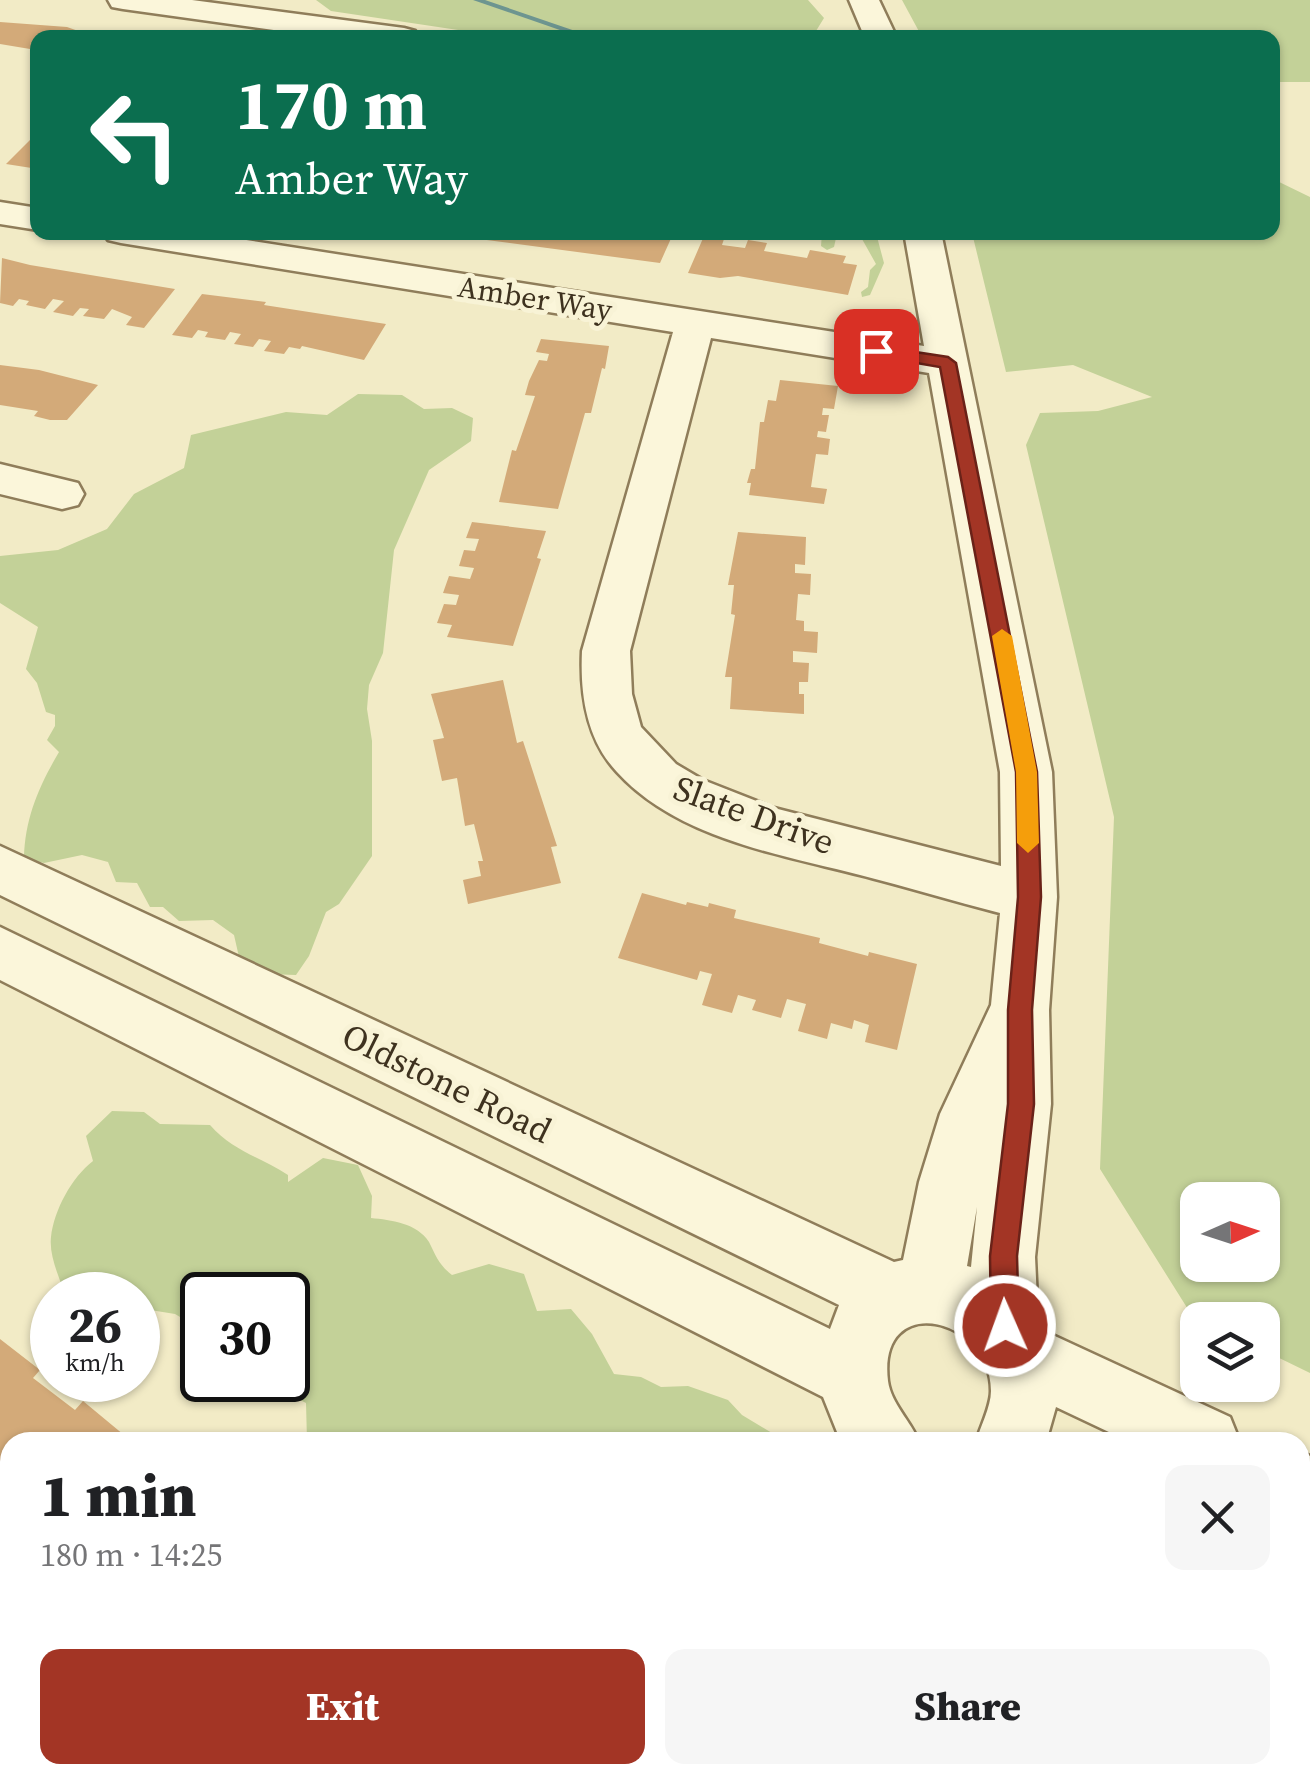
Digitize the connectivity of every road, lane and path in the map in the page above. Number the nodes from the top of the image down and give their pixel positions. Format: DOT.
graph roads {
  1 [pos="123,0"];
  2 [pos="864,0"];
  3 [pos="345,30"];
  4 [pos="877,30"];
  5 [pos="0,213"];
  6 [pos="30,218"];
  7 [pos="172,240"];
  8 [pos="924,240"];
  9 [pos="695,323"];
  10 [pos="948,363"];
  11 [pos="0,479"];
  12 [pos="62,494"];
  13 [pos="0,868"];
  14 [pos="1030,897"];
  15 [pos="0,952"];
  16 [pos="1020,1010"];
  17 [pos="913,1292"];
  18 [pos="1013,1341"];
  19 [pos="868,1420"];
  20 [pos="1016,1432"];
  21 [pos="1186,1432"];
  1 -- 3 [label="street"];
  2 -- 4 [label="street"];
  5 -- 6 [label="street"];
  7 -- 9 [label="street, Amber Way"];
  8 -- 10 [label="street"];
  9 -- 10 [label="street, Amber Way"];
  9 -- 14 [label="street, Slate Drive"];
  10 -- 14 [label="street"];
  11 -- 12 [label="street"];
  13 -- 17 [label="street, Oldstone Road"];
  14 -- 16 [label="street"];
  15 -- 19 [label="street"];
  16 -- 17 [label="street"];
  16 -- 18 [label="street"];
  17 -- 18 [label="street, Oldstone Road"];
  17 -- 19 [label="street"];
  18 -- 20 [label="street"];
  18 -- 21 [label="street"];
}
